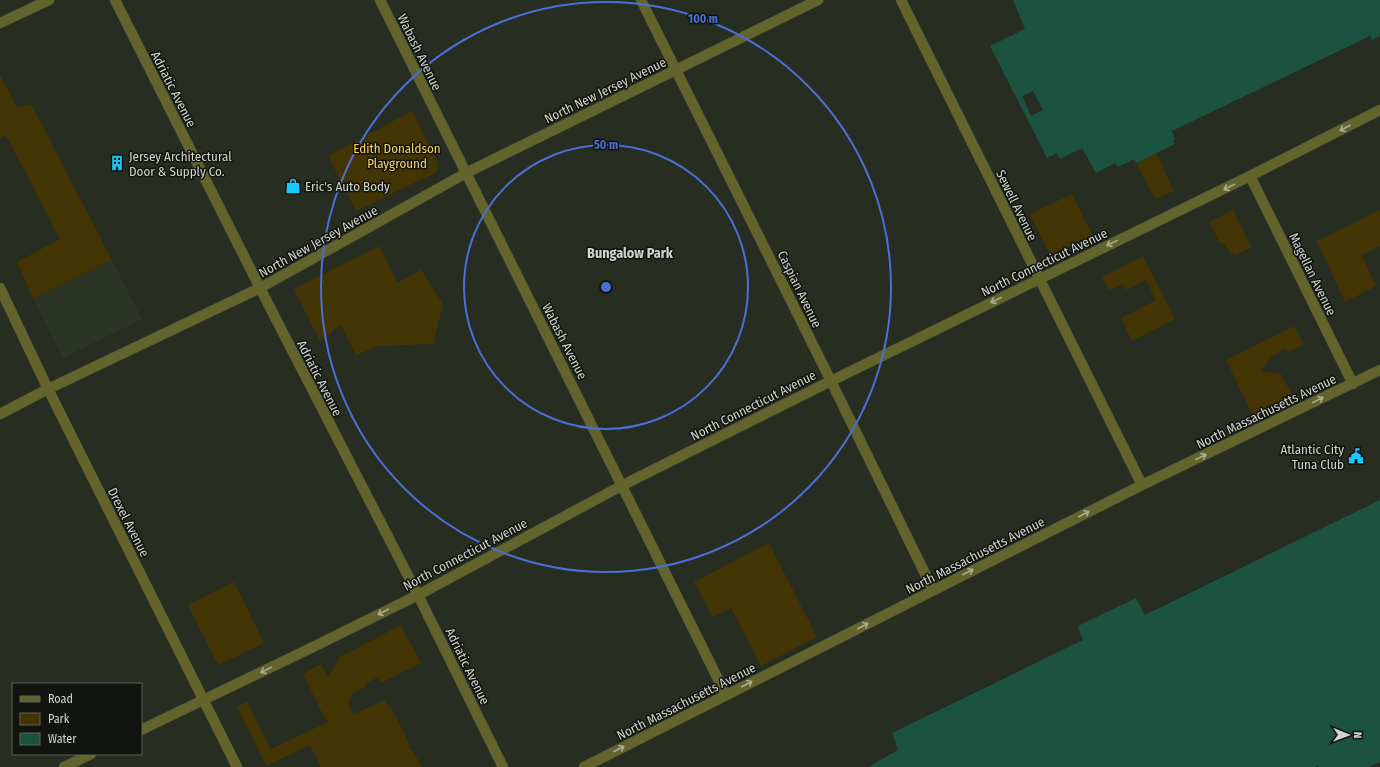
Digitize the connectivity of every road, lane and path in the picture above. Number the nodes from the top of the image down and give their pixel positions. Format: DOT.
graph roads {
  1 [pos="49,0"];
  2 [pos="115,0"];
  3 [pos="380,0"];
  4 [pos="642,0"];
  5 [pos="818,0"];
  6 [pos="900,0"];
  7 [pos="0,23"];
  8 [pos="676,69"];
  9 [pos="1380,110"];
  10 [pos="466,173"];
  11 [pos="1250,176"];
  12 [pos="1039,279"];
  13 [pos="0,288"];
  14 [pos="260,288"];
  15 [pos="1380,370"];
  16 [pos="831,381"];
  17 [pos="1353,384"];
  18 [pos="48,389"];
  19 [pos="0,414"];
  20 [pos="623,485"];
  21 [pos="1142,485"];
  22 [pos="933,590"];
  23 [pos="418,595"];
  24 [pos="726,695"];
  25 [pos="203,700"];
  26 [pos="142,730"];
  27 [pos="88,755"];
  28 [pos="64,767"];
  29 [pos="237,767"];
  30 [pos="503,767"];
  31 [pos="584,767"];
  1 -- 7 [label="street"];
  2 -- 14 [label="street, Adriatic Avenue"];
  3 -- 10 [label="street, Wabash Avenue"];
  4 -- 8 [label="street, Caspian Avenue"];
  5 -- 8 [label="street, North New Jersey Avenue"];
  6 -- 12 [label="street, Sewell Avenue"];
  8 -- 10 [label="street, North New Jersey Avenue"];
  8 -- 16 [label="street, Caspian Avenue"];
  9 -- 11 [label="street, North Connecticut Avenue, one-way"];
  10 -- 14 [label="street, North New Jersey Avenue"];
  10 -- 20 [label="street, Wabash Avenue"];
  11 -- 12 [label="street, North Connecticut Avenue, one-way"];
  11 -- 17 [label="street, Magellan Avenue"];
  12 -- 16 [label="street, North Connecticut Avenue, one-way"];
  12 -- 21 [label="street, Sewell Avenue"];
  13 -- 18 [label="street, Drexel Avenue"];
  14 -- 18 [label="street, North New Jersey Avenue"];
  14 -- 23 [label="street, Adriatic Avenue"];
  15 -- 17 [label="street, North Massachusetts Avenue"];
  16 -- 20 [label="street, North Connecticut Avenue"];
  16 -- 22 [label="street, Caspian Avenue"];
  21 -- 17 [label="street, North Massachusetts Avenue, one-way"];
  18 -- 19 [label="street, North New Jersey Avenue"];
  18 -- 25 [label="street, Drexel Avenue"];
  20 -- 23 [label="street, North Connecticut Avenue"];
  20 -- 24 [label="street, Wabash Avenue"];
  22 -- 21 [label="street, North Massachusetts Avenue, one-way"];
  24 -- 22 [label="street, North Massachusetts Avenue, one-way"];
  23 -- 25 [label="street, North Connecticut Avenue, one-way"];
  23 -- 30 [label="street, Adriatic Avenue"];
  31 -- 24 [label="street, North Massachusetts Avenue, one-way"];
  25 -- 26 [label="street, North Connecticut Avenue"];
  25 -- 29 [label="street, Drexel Avenue"];
  27 -- 28 [label="street"];
}
